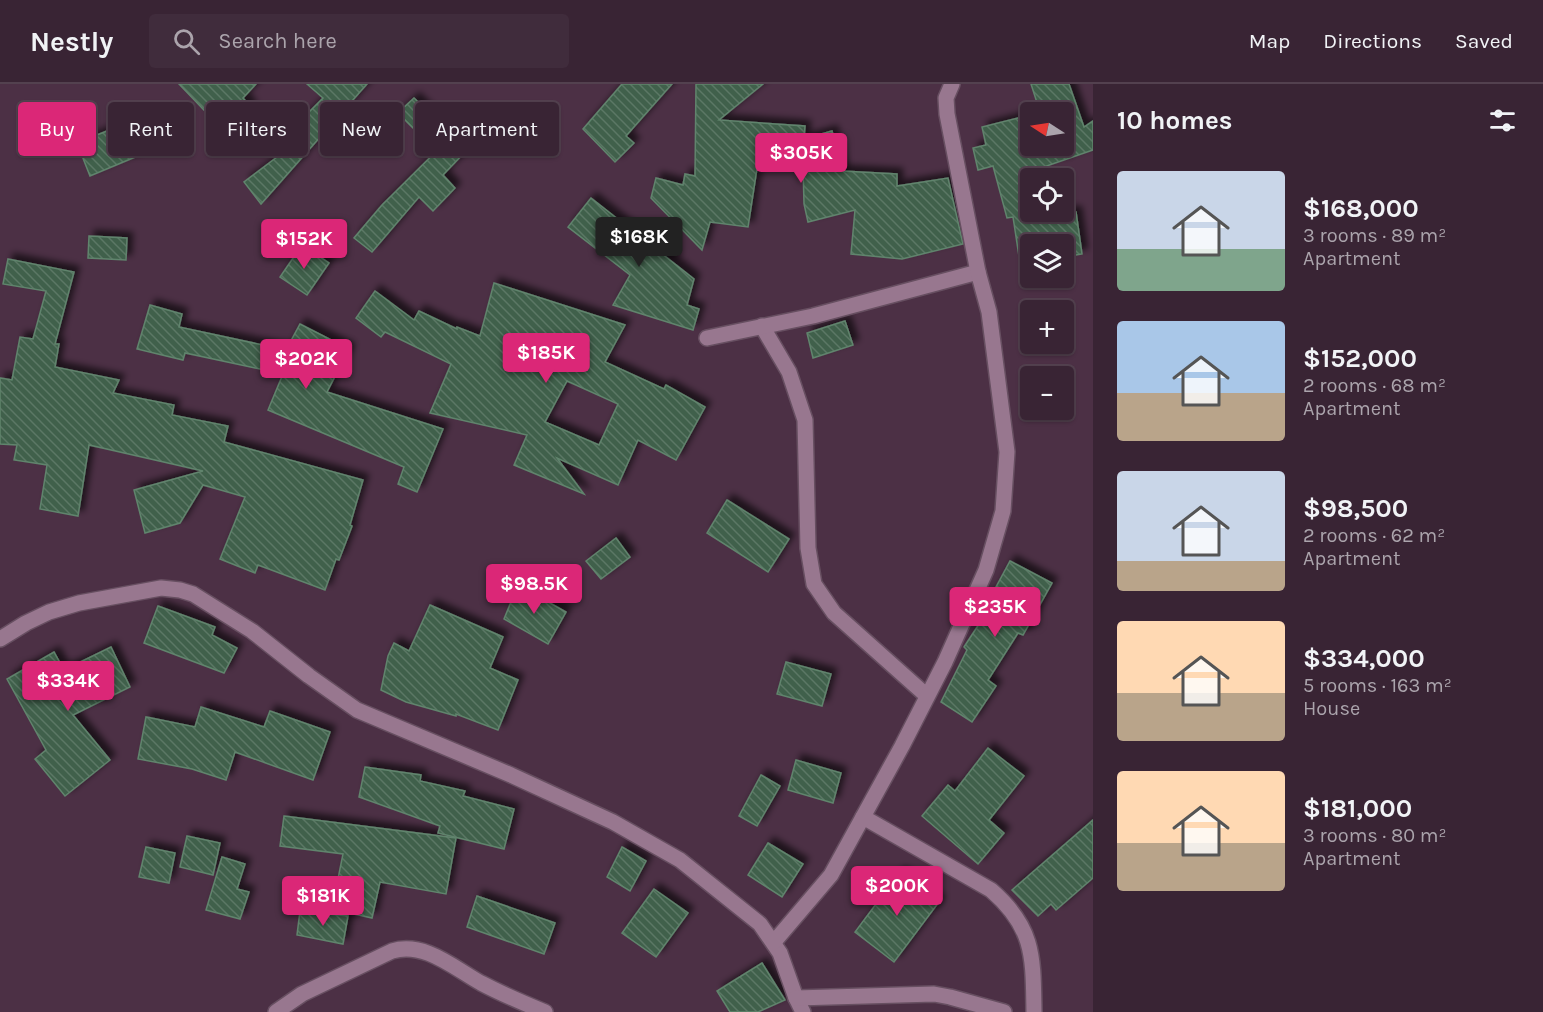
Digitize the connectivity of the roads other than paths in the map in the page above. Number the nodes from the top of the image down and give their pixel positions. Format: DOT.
graph roads {
  1 [pos="952,84"];
  2 [pos="978,272"];
  3 [pos="762,326"];
  4 [pos="707,338"];
  5 [pos="0,639"];
  6 [pos="927,696"];
  7 [pos="863,817"];
  8 [pos="774,942"];
  9 [pos="796,998"];
  10 [pos="276,1012"];
  11 [pos="545,1012"];
  12 [pos="803,1012"];
  13 [pos="1004,1012"];
  14 [pos="1034,1012"];
  1 -- 2 [label="street"];
  2 -- 3 [label="street"];
  2 -- 6 [label="street"];
  3 -- 4 [label="street"];
  3 -- 6 [label="street"];
  5 -- 8 [label="street"];
  6 -- 7 [label="street"];
  7 -- 8 [label="street"];
  7 -- 14 [label="street"];
  8 -- 9 [label="street"];
  9 -- 12 [label="street"];
  9 -- 13 [label="street"];
  10 -- 11 [label="street"];
}
